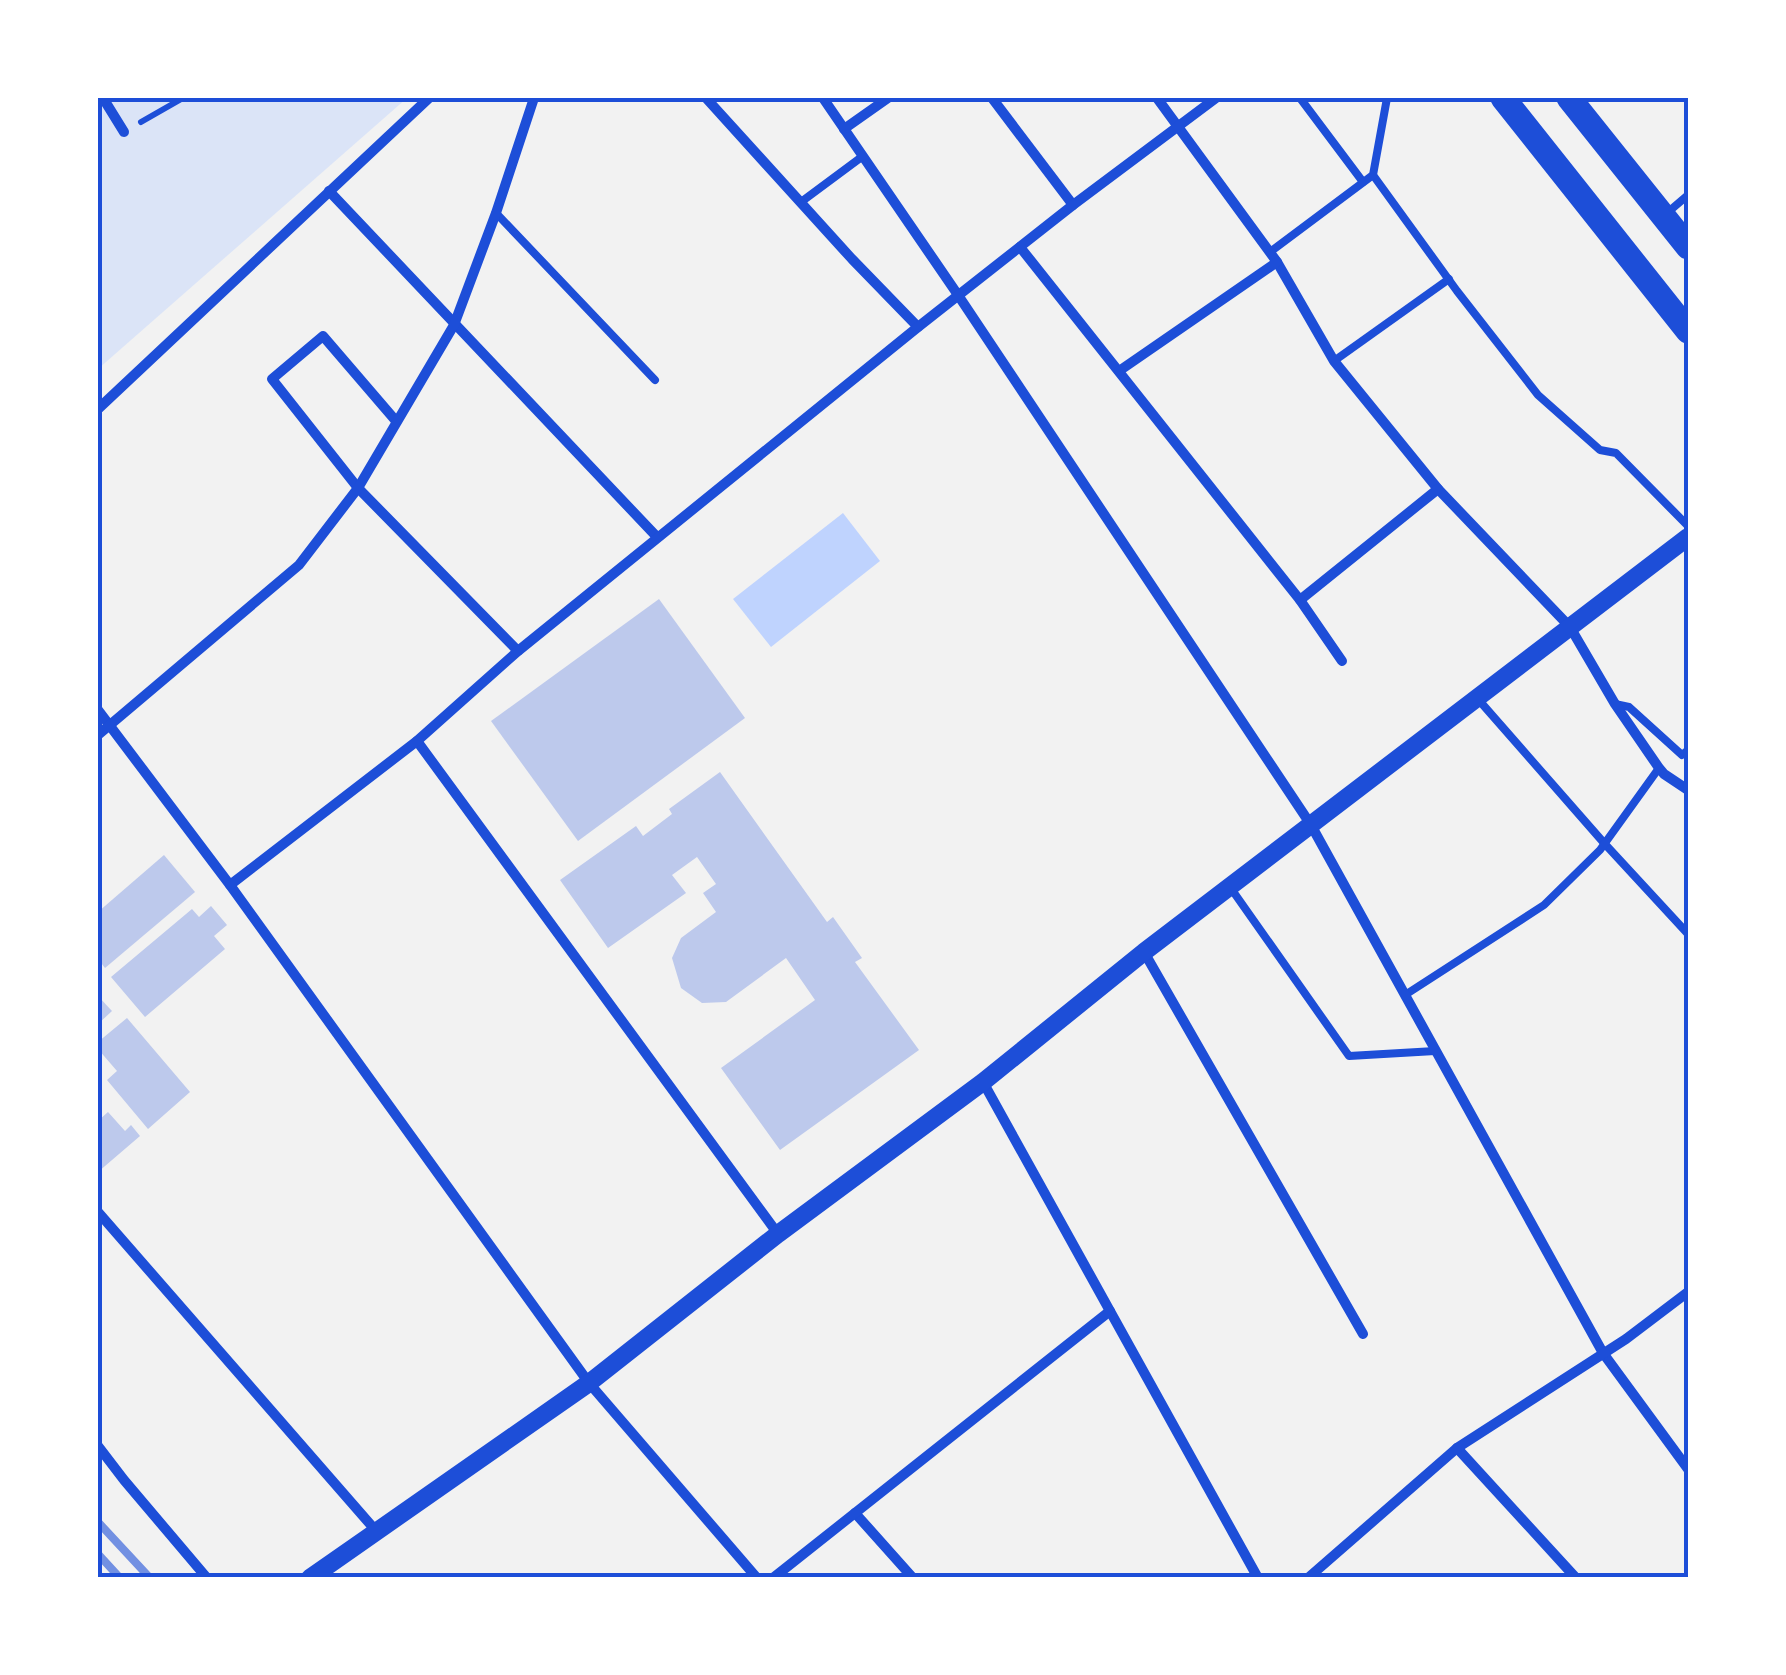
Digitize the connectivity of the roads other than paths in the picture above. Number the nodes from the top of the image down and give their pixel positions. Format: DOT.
graph roads {
  1 [pos="103,98"];
  2 [pos="428,98"];
  3 [pos="534,98"];
  4 [pos="706,98"];
  5 [pos="823,98"];
  6 [pos="888,98"];
  7 [pos="992,98"];
  8 [pos="1158,98"];
  9 [pos="1216,98"];
  10 [pos="1300,98"];
  11 [pos="1386,98"];
  12 [pos="1503,98"];
  13 [pos="1569,98"];
  14 [pos="1180,126"];
  15 [pos="844,129"];
  16 [pos="124,132"];
  17 [pos="863,156"];
  18 [pos="1373,175"];
  19 [pos="1363,182"];
  20 [pos="329,191"];
  21 [pos="1688,195"];
  22 [pos="801,202"];
  23 [pos="1073,205"];
  24 [pos="496,213"];
  25 [pos="1664,216"];
  26 [pos="1020,247"];
  27 [pos="1688,247"];
  28 [pos="1273,257"];
  29 [pos="1448,279"];
  30 [pos="958,295"];
  31 [pos="454,325"];
  32 [pos="918,327"];
  33 [pos="1688,331"];
  34 [pos="1334,361"];
  35 [pos="1119,371"];
  36 [pos="655,380"];
  37 [pos="98,409"];
  38 [pos="396,421"];
  39 [pos="358,488"];
  40 [pos="1438,489"];
  41 [pos="1688,526"];
  42 [pos="1688,536"];
  43 [pos="657,537"];
  44 [pos="1300,600"];
  45 [pos="1570,627"];
  46 [pos="518,651"];
  47 [pos="1342,661"];
  48 [pos="1478,698"];
  49 [pos="1615,704"];
  50 [pos="98,710"];
  51 [pos="108,725"];
  52 [pos="98,735"];
  53 [pos="417,741"];
  54 [pos="1688,750"];
  55 [pos="1660,768"];
  56 [pos="1688,790"];
  57 [pos="1311,826"];
  58 [pos="1604,844"];
  59 [pos="230,884"];
  60 [pos="1230,887"];
  61 [pos="1688,934"];
  62 [pos="1144,952"];
  63 [pos="1405,995"];
  64 [pos="1435,1050"];
  65 [pos="983,1082"];
  66 [pos="98,1212"];
  67 [pos="778,1234"];
  68 [pos="1688,1292"];
  69 [pos="1110,1311"];
  70 [pos="1363,1334"];
  71 [pos="1602,1352"];
  72 [pos="589,1383"];
  73 [pos="98,1446"];
  74 [pos="1456,1448"];
  75 [pos="1688,1469"];
  76 [pos="855,1513"];
  77 [pos="377,1532"];
  78 [pos="207,1578"];
  79 [pos="310,1578"];
  80 [pos="757,1578"];
  81 [pos="773,1578"];
  82 [pos="912,1578"];
  83 [pos="1258,1578"];
  84 [pos="1308,1578"];
  85 [pos="1576,1578"];
  1 -- 16 [label="street"];
  2 -- 20 [label="street"];
  3 -- 24 [label="street"];
  4 -- 22 [label="street"];
  5 -- 15 [label="street"];
  6 -- 15 [label="street"];
  7 -- 23 [label="street"];
  8 -- 14 [label="street"];
  9 -- 14 [label="street"];
  10 -- 19 [label="lane"];
  11 -- 18 [label="lane"];
  12 -- 33 [label="main road"];
  13 -- 25 [label="main road"];
  14 -- 23 [label="street"];
  14 -- 28 [label="street"];
  15 -- 17 [label="street"];
  17 -- 22 [label="lane"];
  17 -- 30 [label="street"];
  18 -- 19 [label="lane"];
  18 -- 29 [label="lane"];
  19 -- 28 [label="lane"];
  20 -- 31 [label="street"];
  20 -- 37 [label="street"];
  21 -- 25 [label="lane"];
  22 -- 32 [label="street"];
  23 -- 26 [label="street"];
  24 -- 31 [label="street"];
  24 -- 36 [label="lane"];
  25 -- 27 [label="main road"];
  26 -- 30 [label="street"];
  26 -- 35 [label="street"];
  28 -- 34 [label="street"];
  28 -- 35 [label="street"];
  29 -- 34 [label="lane"];
  29 -- 41 [label="lane"];
  30 -- 32 [label="street"];
  30 -- 57 [label="street"];
  31 -- 38 [label="street"];
  31 -- 43 [label="street"];
  32 -- 43 [label="street"];
  34 -- 40 [label="street"];
  35 -- 44 [label="street"];
  38 -- 39 [label="street"];
  38 -- 39 [label="street"];
  39 -- 46 [label="street"];
  39 -- 51 [label="street"];
  40 -- 44 [label="street"];
  40 -- 45 [label="street"];
  42 -- 45 [label="street"];
  43 -- 46 [label="street"];
  44 -- 47 [label="street"];
  45 -- 48 [label="street"];
  45 -- 49 [label="street"];
  46 -- 53 [label="street"];
  48 -- 57 [label="street"];
  48 -- 58 [label="lane"];
  49 -- 54 [label="lane"];
  49 -- 55 [label="street"];
  50 -- 51 [label="street"];
  51 -- 52 [label="street"];
  51 -- 59 [label="street"];
  53 -- 59 [label="street"];
  53 -- 67 [label="street"];
  55 -- 56 [label="street"];
  55 -- 58 [label="lane"];
  57 -- 60 [label="street"];
  57 -- 63 [label="street"];
  58 -- 61 [label="lane"];
  58 -- 63 [label="lane"];
  59 -- 72 [label="street"];
  60 -- 62 [label="street"];
  60 -- 64 [label="lane"];
  62 -- 65 [label="street"];
  62 -- 70 [label="street"];
  63 -- 64 [label="street"];
  64 -- 71 [label="street"];
  65 -- 67 [label="street"];
  65 -- 69 [label="street"];
  66 -- 77 [label="street"];
  67 -- 72 [label="street"];
  68 -- 71 [label="street"];
  69 -- 76 [label="street"];
  69 -- 83 [label="street"];
  71 -- 74 [label="street"];
  71 -- 75 [label="street"];
  72 -- 77 [label="street"];
  72 -- 80 [label="street"];
  73 -- 78 [label="street"];
  74 -- 84 [label="street"];
  74 -- 85 [label="street"];
  76 -- 81 [label="street"];
  76 -- 82 [label="street"];
  77 -- 79 [label="street"];
}
